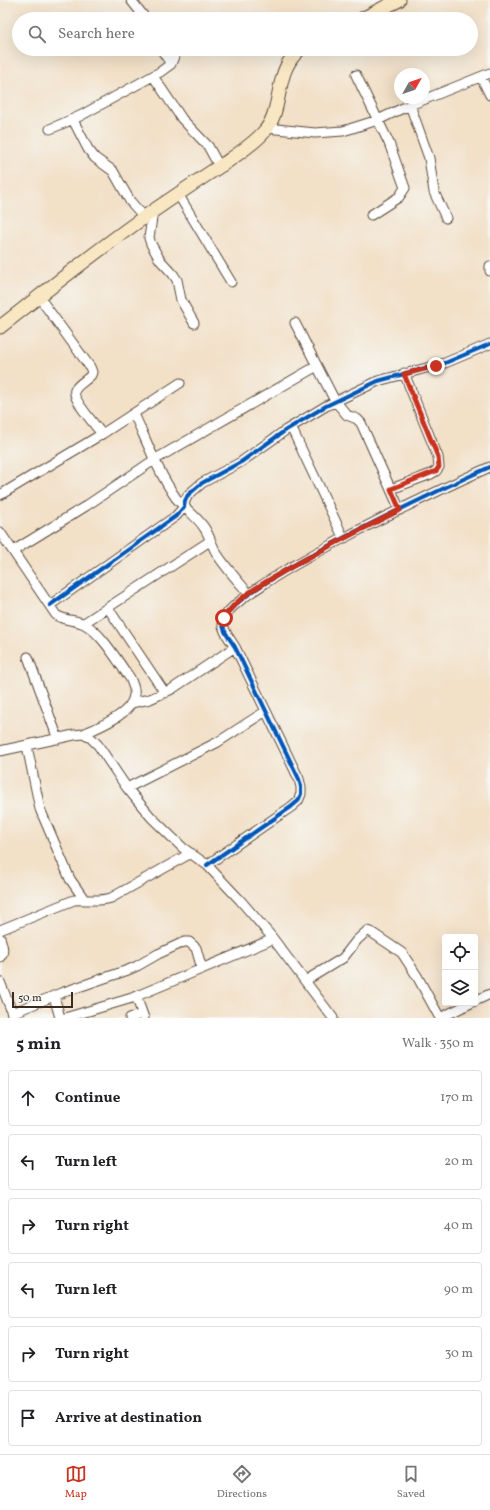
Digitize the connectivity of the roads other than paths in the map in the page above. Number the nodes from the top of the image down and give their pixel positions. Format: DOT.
graph roads {
  1 [pos="131,0"];
  2 [pos="399,0"];
  3 [pos="140,12"];
  4 [pos="376,12"];
  5 [pos="166,56"];
  6 [pos="174,56"];
  7 [pos="294,56"];
  8 [pos="171,64"];
  9 [pos="356,75"];
  10 [pos="486,75"];
  11 [pos="153,76"];
  12 [pos="490,95"];
  13 [pos="410,105"];
  14 [pos="73,120"];
  15 [pos="378,120"];
  16 [pos="267,128"];
  17 [pos="50,129"];
  18 [pos="219,166"];
  19 [pos="178,194"];
  20 [pos="149,214"];
  21 [pos="371,215"];
  22 [pos="446,218"];
  23 [pos="490,266"];
  24 [pos="490,271"];
  25 [pos="231,282"];
  26 [pos="39,297"];
  27 [pos="194,323"];
  28 [pos="295,324"];
  29 [pos="0,327"];
  30 [pos="490,344"];
  31 [pos="317,366"];
  32 [pos="404,374"];
  33 [pos="180,383"];
  34 [pos="335,401"];
  35 [pos="134,414"];
  36 [pos="291,427"];
  37 [pos="102,434"];
  38 [pos="154,460"];
  39 [pos="490,467"];
  40 [pos="391,489"];
  41 [pos="0,495"];
  42 [pos="184,507"];
  43 [pos="400,510"];
  44 [pos="0,532"];
  45 [pos="344,538"];
  46 [pos="210,541"];
  47 [pos="13,551"];
  48 [pos="249,594"];
  49 [pos="50,606"];
  50 [pos="108,608"];
  51 [pos="84,624"];
  52 [pos="235,647"];
  53 [pos="28,657"];
  54 [pos="165,693"];
  55 [pos="131,703"];
  56 [pos="266,711"];
  57 [pos="83,734"];
  58 [pos="58,739"];
  59 [pos="27,746"];
  60 [pos="0,751"];
  61 [pos="127,788"];
  62 [pos="191,853"];
  63 [pos="207,865"];
  64 [pos="84,899"];
  65 [pos="0,930"];
  66 [pos="0,938"];
  67 [pos="273,939"];
  68 [pos="0,957"];
  69 [pos="202,969"];
  70 [pos="305,981"];
  71 [pos="0,982"];
  72 [pos="490,994"];
  73 [pos="54,996"];
  74 [pos="136,996"];
  75 [pos="478,1000"];
  76 [pos="465,1006"];
  77 [pos="12,1015"];
  78 [pos="143,1016"];
  79 [pos="60,1018"];
  80 [pos="65,1018"];
  81 [pos="130,1018"];
  82 [pos="333,1018"];
  83 [pos="440,1018"];
  1 -- 3 [label="street"];
  2 -- 4 [label="main road"];
  5 -- 8 [label="street"];
  6 -- 8 [label="street"];
  7 -- 16 [label="main road"];
  8 -- 11 [label="street"];
  9 -- 15 [label="street"];
  10 -- 12 [label="street"];
  10 -- 13 [label="street"];
  11 -- 14 [label="street"];
  11 -- 18 [label="street"];
  13 -- 15 [label="street"];
  13 -- 22 [label="street"];
  14 -- 17 [label="street"];
  14 -- 20 [label="street"];
  15 -- 16 [label="street"];
  15 -- 21 [label="street"];
  16 -- 18 [label="main road"];
  18 -- 19 [label="main road"];
  19 -- 20 [label="main road"];
  19 -- 25 [label="street"];
  20 -- 26 [label="main road"];
  20 -- 27 [label="street"];
  23 -- 24 [label="street"];
  26 -- 29 [label="main road"];
  26 -- 37 [label="street"];
  28 -- 31 [label="street"];
  30 -- 32 [label="street"];
  31 -- 34 [label="street"];
  31 -- 38 [label="street"];
  32 -- 34 [label="street"];
  32 -- 40 [label="street"];
  33 -- 35 [label="street"];
  34 -- 36 [label="street"];
  34 -- 40 [label="street"];
  35 -- 37 [label="street"];
  35 -- 38 [label="street"];
  36 -- 42 [label="street"];
  36 -- 45 [label="street"];
  37 -- 41 [label="street"];
  38 -- 42 [label="street"];
  38 -- 47 [label="street"];
  39 -- 43 [label="street"];
  40 -- 43 [label="street"];
  42 -- 46 [label="street"];
  42 -- 49 [label="street"];
  43 -- 45 [label="street"];
  44 -- 47 [label="street"];
  45 -- 48 [label="street"];
  46 -- 48 [label="street"];
  46 -- 50 [label="street"];
  47 -- 49 [label="street"];
  48 -- 52 [label="street"];
  49 -- 51 [label="street"];
  50 -- 51 [label="street"];
  50 -- 54 [label="street"];
  51 -- 55 [label="street"];
  52 -- 54 [label="street"];
  52 -- 56 [label="street"];
  53 -- 58 [label="street"];
  54 -- 55 [label="street"];
  55 -- 57 [label="street"];
  56 -- 61 [label="street"];
  56 -- 63 [label="street"];
  57 -- 58 [label="street"];
  57 -- 61 [label="street"];
  58 -- 59 [label="street"];
  59 -- 60 [label="street"];
  59 -- 64 [label="street"];
  61 -- 62 [label="street"];
  62 -- 63 [label="street"];
  62 -- 64 [label="street"];
  63 -- 67 [label="street"];
  64 -- 65 [label="street"];
  66 -- 68 [label="street"];
  67 -- 69 [label="street"];
  67 -- 70 [label="street"];
  69 -- 73 [label="street"];
  69 -- 74 [label="street"];
  70 -- 82 [label="street"];
  70 -- 83 [label="street"];
  71 -- 77 [label="street"];
  72 -- 75 [label="street"];
  73 -- 77 [label="street"];
  73 -- 79 [label="street"];
  74 -- 78 [label="street"];
  74 -- 80 [label="street"];
  76 -- 83 [label="street"];
  78 -- 81 [label="street"];
}
